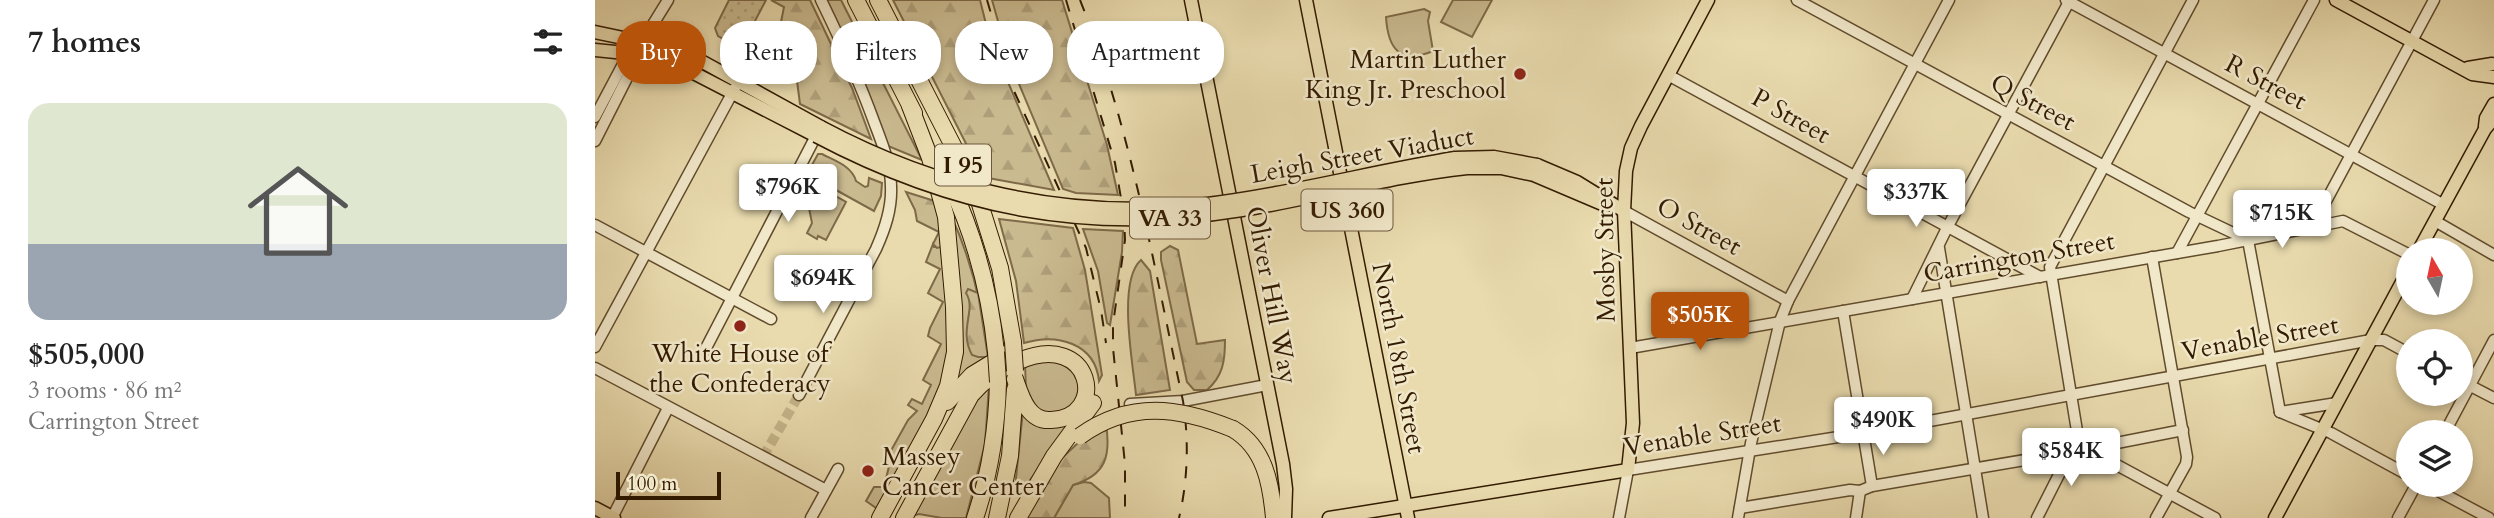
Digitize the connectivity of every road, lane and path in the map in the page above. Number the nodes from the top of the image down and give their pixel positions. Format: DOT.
graph roads {
  1 [pos="668,0"];
  2 [pos="821,0"];
  3 [pos="856,0"];
  4 [pos="878,0"];
  5 [pos="1191,0"];
  6 [pos="1306,0"];
  7 [pos="1708,0"];
  8 [pos="1797,0"];
  9 [pos="1949,0"];
  10 [pos="2193,0"];
  11 [pos="2313,0"];
  12 [pos="2336,0"];
  13 [pos="2434,0"];
  14 [pos="2069,1"];
  15 [pos="654,21"];
  16 [pos="595,32"];
  17 [pos="616,37"];
  18 [pos="2412,40"];
  19 [pos="595,50"];
  20 [pos="2163,53"];
  21 [pos="616,54"];
  22 [pos="1915,64"];
  23 [pos="706,66"];
  24 [pos="2493,67"];
  25 [pos="1668,75"];
  26 [pos="706,76"];
  27 [pos="616,77"];
  28 [pos="624,84"];
  29 [pos="736,87"];
  30 [pos="606,96"];
  31 [pos="2258,103"];
  32 [pos="2494,104"];
  33 [pos="910,106"];
  34 [pos="611,112"];
  35 [pos="2009,114"];
  36 [pos="595,117"];
  37 [pos="2494,118"];
  38 [pos="2485,128"];
  39 [pos="818,132"];
  40 [pos="595,141"];
  41 [pos="2352,155"];
  42 [pos="2103,166"];
  43 [pos="1854,176"];
  44 [pos="2444,205"];
  45 [pos="1624,211"];
  46 [pos="2196,216"];
  47 [pos="2435,221"];
  48 [pos="595,225"];
  49 [pos="2323,225"];
  50 [pos="1947,228"];
  51 [pos="2426,238"];
  52 [pos="2248,240"];
  53 [pos="1939,246"];
  54 [pos="2396,248"];
  55 [pos="646,252"];
  56 [pos="2177,253"];
  57 [pos="2494,255"];
  58 [pos="2152,257"];
  59 [pos="2045,276"];
  60 [pos="1948,293"];
  61 [pos="2396,293"];
  62 [pos="731,297"];
  63 [pos="1912,299"];
  64 [pos="1788,301"];
  65 [pos="1843,311"];
  66 [pos="771,319"];
  67 [pos="1780,321"];
  68 [pos="2371,340"];
  69 [pos="2494,340"];
  70 [pos="2396,346"];
  71 [pos="595,347"];
  72 [pos="1630,348"];
  73 [pos="705,350"];
  74 [pos="2271,359"];
  75 [pos="595,369"];
  76 [pos="2473,371"];
  77 [pos="1015,375"];
  78 [pos="2173,377"];
  79 [pos="1267,385"];
  80 [pos="2473,387"];
  81 [pos="799,395"];
  82 [pos="2072,395"];
  83 [pos="2494,398"];
  84 [pos="2337,403"];
  85 [pos="1130,404"];
  86 [pos="668,408"];
  87 [pos="2280,412"];
  88 [pos="1967,414"];
  89 [pos="934,419"];
  90 [pos="2323,429"];
  91 [pos="2182,430"];
  92 [pos="1864,433"];
  93 [pos="2078,448"];
  94 [pos="1749,451"];
  95 [pos="838,469"];
  96 [pos="1975,469"];
  97 [pos="2396,469"];
  98 [pos="1628,470"];
  99 [pos="1041,478"];
  100 [pos="1872,486"];
  101 [pos="826,490"];
  102 [pos="1860,491"];
  103 [pos="2170,494"];
  104 [pos="2409,497"];
  105 [pos="2450,497"];
  106 [pos="595,508"];
  107 [pos="1406,512"];
  108 [pos="1739,513"];
  109 [pos="613,518"];
  110 [pos="811,518"];
  111 [pos="880,518"];
  112 [pos="904,518"];
  113 [pos="975,518"];
  114 [pos="997,518"];
  115 [pos="1018,518"];
  116 [pos="1274,518"];
  117 [pos="1285,518"];
  118 [pos="1329,518"];
  119 [pos="1619,518"];
  120 [pos="1856,518"];
  121 [pos="1983,518"];
  122 [pos="2037,518"];
  123 [pos="2156,518"];
  124 [pos="2215,518"];
  125 [pos="2275,518"];
  126 [pos="2398,518"];
  127 [pos="2489,518"];
  1 -- 15 [label="street"];
  2 -- 81 [label="street"];
  3 -- 33 [label="highway, I 95"];
  4 -- 77 [label="highway, I 95, bridge"];
  5 -- 79 [label="main road, Oliver Hill Way"];
  6 -- 107 [label="main road, North 18th Street / US 360"];
  7 -- 25 [label="main road, Mosby Street"];
  8 -- 22 [label="street, Q Street"];
  9 -- 22 [label="street"];
  10 -- 20 [label="street"];
  11 -- 31 [label="street"];
  12 -- 18 [label="main road"];
  13 -- 18 [label="street"];
  14 -- 20 [label="street, R Street"];
  14 -- 35 [label="street"];
  16 -- 17 [label="main road, VA 33"];
  18 -- 24 [label="main road"];
  18 -- 41 [label="street"];
  19 -- 21 [label="main road, VA 33"];
  20 -- 31 [label="street, R Street"];
  20 -- 42 [label="street"];
  22 -- 35 [label="street, Q Street"];
  22 -- 43 [label="street"];
  23 -- 29 [label="main road, VA 33"];
  25 -- 43 [label="street, P Street"];
  25 -- 45 [label="main road, Mosby Street"];
  26 -- 29 [label="main road, VA 33"];
  27 -- 30 [label="street"];
  28 -- 34 [label="street"];
  29 -- 39 [label="main road, VA 33"];
  29 -- 55 [label="street"];
  30 -- 34 [label="street"];
  30 -- 36 [label="street"];
  31 -- 41 [label="street, R Street"];
  31 -- 46 [label="street"];
  32 -- 38 [label="main road"];
  33 -- 89 [label="highway"];
  33 -- 113 [label="highway, I 95, bridge"];
  34 -- 40 [label="street"];
  35 -- 42 [label="street, Q Street"];
  35 -- 50 [label="street"];
  37 -- 38 [label="main road"];
  38 -- 44 [label="main road"];
  39 -- 45 [label="main road, Leigh Street Viaduct / VA 33, bridge"];
  39 -- 62 [label="street"];
  41 -- 44 [label="street, R Street"];
  41 -- 49 [label="street"];
  42 -- 46 [label="street, Q Street"];
  42 -- 59 [label="street"];
  43 -- 50 [label="street, P Street"];
  43 -- 64 [label="street"];
  44 -- 47 [label="main road"];
  45 -- 64 [label="street, O Street"];
  45 -- 72 [label="main road, Mosby Street"];
  46 -- 52 [label="street, Q Street"];
  46 -- 56 [label="street"];
  47 -- 51 [label="main road"];
  47 -- 57 [label="street"];
  48 -- 55 [label="street"];
  49 -- 52 [label="street, Carrington Street"];
  49 -- 54 [label="street, Carrington Street"];
  50 -- 53 [label="street"];
  50 -- 59 [label="street, P Street"];
  52 -- 56 [label="street, Carrington Street"];
  52 -- 74 [label="street"];
  53 -- 60 [label="street"];
  53 -- 63 [label="street"];
  55 -- 62 [label="street"];
  55 -- 71 [label="street"];
  56 -- 58 [label="street, Carrington Street"];
  58 -- 59 [label="street, Carrington Street"];
  58 -- 78 [label="street"];
  59 -- 60 [label="street, Carrington Street"];
  59 -- 82 [label="street"];
  60 -- 63 [label="street, Carrington Street"];
  60 -- 88 [label="street"];
  61 -- 68 [label="main road"];
  62 -- 66 [label="street"];
  62 -- 73 [label="street"];
  63 -- 65 [label="street, Carrington Street"];
  64 -- 67 [label="street"];
  65 -- 67 [label="street, Carrington Street"];
  65 -- 92 [label="street"];
  67 -- 72 [label="street, Carrington Street"];
  67 -- 94 [label="street"];
  68 -- 70 [label="street"];
  68 -- 74 [label="street, Venable Street"];
  68 -- 84 [label="main road"];
  69 -- 76 [label="street"];
  72 -- 98 [label="main road, Mosby Street"];
  74 -- 78 [label="street, Venable Street"];
  74 -- 87 [label="street"];
  75 -- 86 [label="street"];
  77 -- 112 [label="highway"];
  77 -- 114 [label="highway, I 95"];
  78 -- 82 [label="street, Venable Street"];
  78 -- 91 [label="street"];
  79 -- 85 [label="street"];
  79 -- 117 [label="main road, Oliver Hill Way"];
  80 -- 83 [label="street"];
  82 -- 88 [label="street, Venable Street"];
  82 -- 93 [label="street"];
  84 -- 87 [label="street"];
  84 -- 90 [label="main road"];
  86 -- 101 [label="street"];
  86 -- 109 [label="street"];
  87 -- 90 [label="street"];
  88 -- 92 [label="street, Venable Street"];
  88 -- 96 [label="street"];
  89 -- 99 [label="highway"];
  89 -- 111 [label="highway"];
  90 -- 97 [label="street"];
  90 -- 125 [label="main road"];
  91 -- 93 [label="street"];
  91 -- 103 [label="street"];
  92 -- 94 [label="street, Venable Street"];
  92 -- 100 [label="street"];
  93 -- 96 [label="street"];
  93 -- 103 [label="street"];
  93 -- 122 [label="street"];
  94 -- 98 [label="street, Venable Street"];
  94 -- 108 [label="street"];
  95 -- 101 [label="street"];
  96 -- 100 [label="street"];
  96 -- 121 [label="street"];
  98 -- 107 [label="main road, Venable Street"];
  98 -- 119 [label="street, Mosby Street"];
  99 -- 115 [label="highway"];
  99 -- 116 [label="highway, bridge"];
  100 -- 102 [label="street"];
  101 -- 110 [label="street"];
  102 -- 108 [label="street"];
  102 -- 120 [label="street"];
  103 -- 123 [label="street"];
  103 -- 124 [label="street"];
  104 -- 126 [label="street"];
  105 -- 127 [label="street"];
  106 -- 109 [label="main road"];
  107 -- 118 [label="main road, Venable Street"];
}
